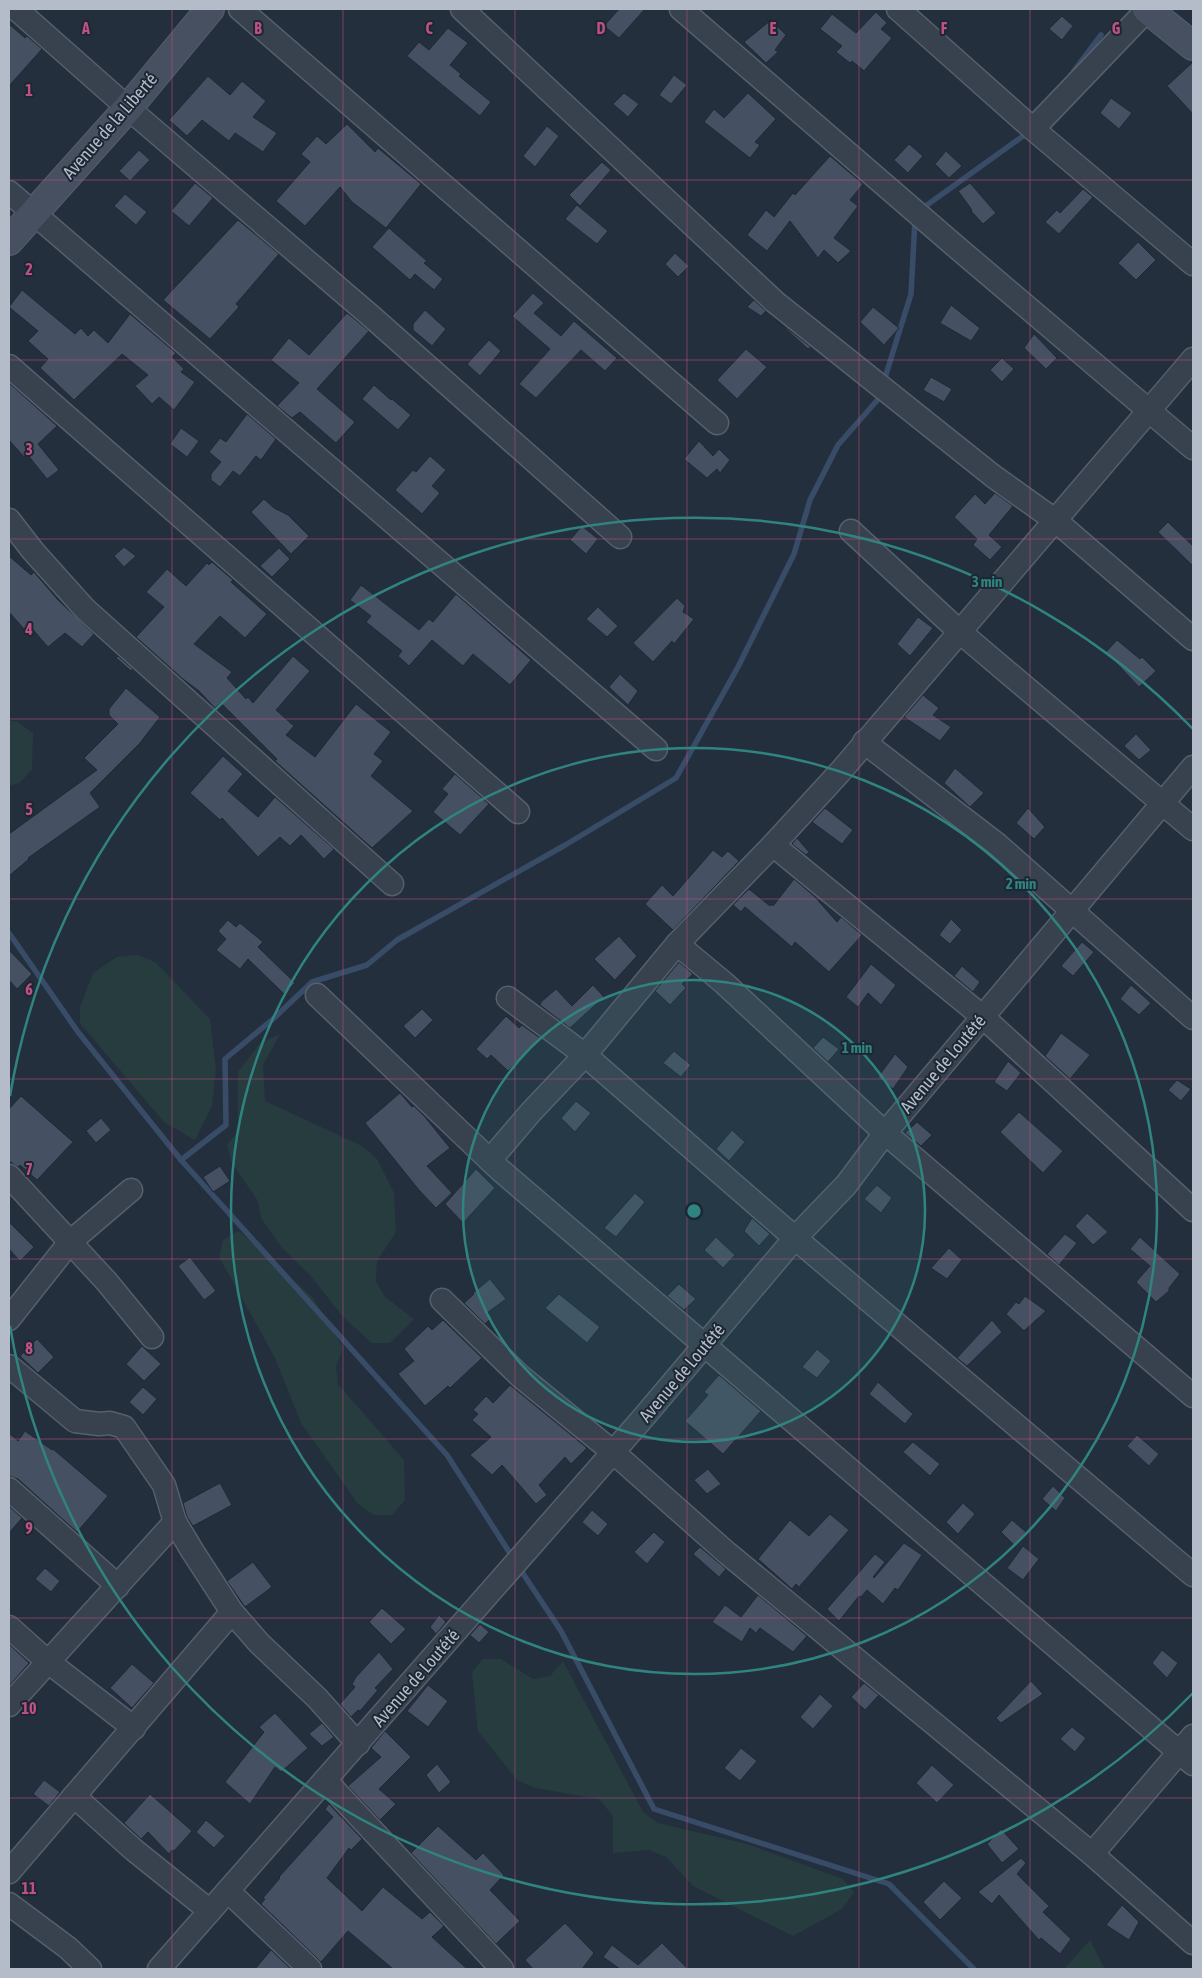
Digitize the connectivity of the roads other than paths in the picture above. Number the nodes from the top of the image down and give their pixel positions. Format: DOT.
graph roads {
  1 [pos="16,9"];
  2 [pos="210,9"];
  3 [pos="240,9"];
  4 [pos="462,9"];
  5 [pos="681,9"];
  6 [pos="898,9"];
  7 [pos="1148,9"];
  8 [pos="1193,46"];
  9 [pos="128,108"];
  10 [pos="1033,129"];
  11 [pos="9,192"];
  12 [pos="33,213"];
  13 [pos="9,241"];
  14 [pos="1193,264"];
  15 [pos="1193,360"];
  16 [pos="9,366"];
  17 [pos="1150,411"];
  18 [pos="717,423"];
  19 [pos="1193,448"];
  20 [pos="9,520"];
  21 [pos="1056,520"];
  22 [pos="851,530"];
  23 [pos="620,537"];
  24 [pos="960,632"];
  25 [pos="1193,639"];
  26 [pos="864,742"];
  27 [pos="656,749"];
  28 [pos="1193,767"];
  29 [pos="1164,803"];
  30 [pos="518,812"];
  31 [pos="1193,829"];
  32 [pos="773,845"];
  33 [pos="392,884"];
  34 [pos="1072,912"];
  35 [pos="677,944"];
  36 [pos="317,996"];
  37 [pos="508,998"];
  38 [pos="983,1018"];
  39 [pos="1193,1018"];
  40 [pos="585,1055"];
  41 [pos="885,1133"];
  42 [pos="490,1160"];
  43 [pos="9,1176"];
  44 [pos="131,1190"];
  45 [pos="1193,1210"];
  46 [pos="796,1238"];
  47 [pos="70,1242"];
  48 [pos="442,1300"];
  49 [pos="9,1319"];
  50 [pos="152,1337"];
  51 [pos="705,1345"];
  52 [pos="9,1366"];
  53 [pos="1193,1396"];
  54 [pos="613,1452"];
  55 [pos="9,1489"];
  56 [pos="175,1522"];
  57 [pos="1193,1575"];
  58 [pos="118,1586"];
  59 [pos="232,1612"];
  60 [pos="9,1627"];
  61 [pos="48,1661"];
  62 [pos="9,1704"];
  63 [pos="134,1728"];
  64 [pos="358,1744"];
  65 [pos="1189,1751"];
  66 [pos="325,1780"];
  67 [pos="74,1796"];
  68 [pos="1092,1854"];
  69 [pos="9,1872"];
  70 [pos="228,1891"];
  71 [pos="11,1910"];
  72 [pos="210,1911"];
  73 [pos="1193,1942"];
  74 [pos="90,1969"];
  75 [pos="159,1969"];
  76 [pos="310,1969"];
  77 [pos="500,1969"];
  1 -- 9 [label="street"];
  2 -- 9 [label="street, Avenue de la Liberté"];
  3 -- 18 [label="street"];
  4 -- 21 [label="street"];
  5 -- 17 [label="street"];
  6 -- 10 [label="street"];
  7 -- 8 [label="street"];
  7 -- 10 [label="street"];
  9 -- 12 [label="street, Avenue de la Liberté"];
  9 -- 23 [label="street"];
  10 -- 14 [label="street"];
  11 -- 12 [label="street"];
  12 -- 13 [label="street, Avenue de la Liberté"];
  12 -- 27 [label="street"];
  15 -- 17 [label="street"];
  16 -- 30 [label="street"];
  17 -- 19 [label="street"];
  17 -- 21 [label="street"];
  20 -- 33 [label="street"];
  21 -- 24 [label="street"];
  21 -- 25 [label="street"];
  22 -- 24 [label="street"];
  24 -- 26 [label="street"];
  24 -- 29 [label="street"];
  26 -- 32 [label="street"];
  26 -- 34 [label="street"];
  28 -- 29 [label="street, Avenue de Loutété"];
  29 -- 31 [label="street"];
  29 -- 34 [label="street, Avenue de Loutété"];
  32 -- 35 [label="street"];
  32 -- 38 [label="street"];
  34 -- 38 [label="street, Avenue de Loutété"];
  34 -- 39 [label="street"];
  35 -- 40 [label="street"];
  35 -- 41 [label="street"];
  36 -- 42 [label="street"];
  37 -- 40 [label="street"];
  38 -- 41 [label="street, Avenue de Loutété"];
  38 -- 45 [label="street"];
  40 -- 42 [label="street"];
  40 -- 46 [label="street"];
  41 -- 46 [label="street, Avenue de Loutété"];
  41 -- 53 [label="street"];
  42 -- 51 [label="street"];
  43 -- 47 [label="street"];
  44 -- 47 [label="street"];
  46 -- 51 [label="street, Avenue de Loutété"];
  46 -- 57 [label="street"];
  47 -- 49 [label="street"];
  47 -- 50 [label="street"];
  48 -- 54 [label="street"];
  51 -- 54 [label="street, Avenue de Loutété"];
  51 -- 65 [label="street"];
  52 -- 56 [label="street"];
  54 -- 64 [label="street, Avenue de Loutété"];
  54 -- 68 [label="street"];
  55 -- 58 [label="street"];
  56 -- 58 [label="street"];
  56 -- 59 [label="street"];
  58 -- 61 [label="street"];
  59 -- 63 [label="street"];
  59 -- 64 [label="street"];
  60 -- 61 [label="street"];
  61 -- 62 [label="street"];
  61 -- 63 [label="street"];
  63 -- 67 [label="street"];
  64 -- 66 [label="street, Avenue de Loutété"];
  65 -- 68 [label="street"];
  66 -- 70 [label="street, Avenue de Loutété"];
  66 -- 77 [label="street"];
  67 -- 69 [label="street"];
  67 -- 72 [label="street"];
  68 -- 73 [label="street"];
  70 -- 72 [label="street, Avenue de Loutété"];
  70 -- 76 [label="street"];
  71 -- 74 [label="street"];
  72 -- 75 [label="street, Avenue de Loutété"];
}
